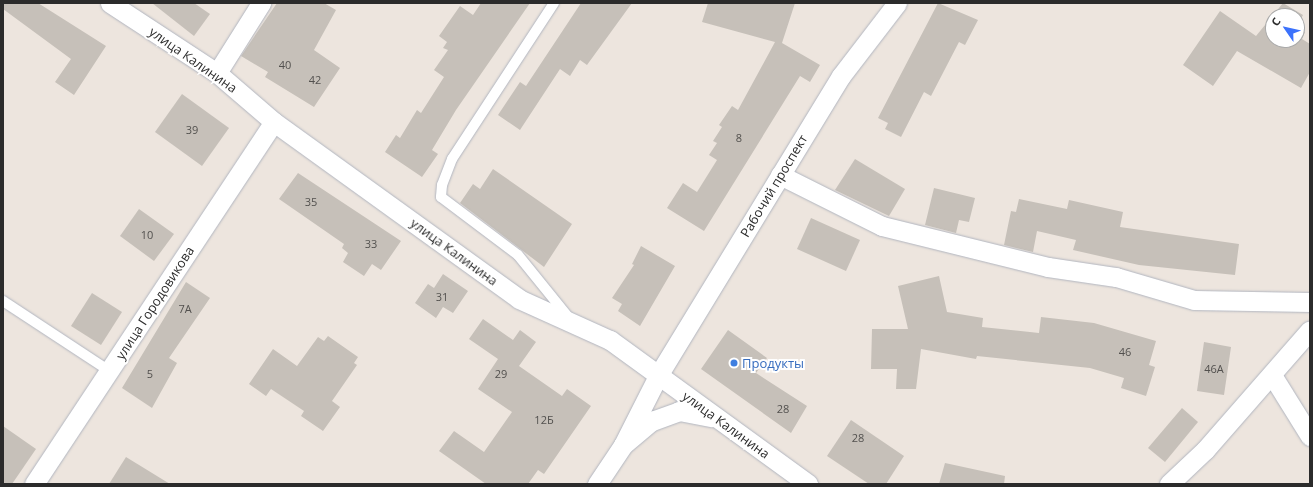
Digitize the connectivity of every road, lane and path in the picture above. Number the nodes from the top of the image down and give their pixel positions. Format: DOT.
graph roads {
  1 [pos="110,3"];
  2 [pos="261,3"];
  3 [pos="554,3"];
  4 [pos="897,3"];
  5 [pos="217,73"];
  6 [pos="274,122"];
  7 [pos="780,175"];
  8 [pos="3,301"];
  9 [pos="1310,302"];
  10 [pos="570,319"];
  11 [pos="1310,330"];
  12 [pos="111,372"];
  13 [pos="659,374"];
  14 [pos="1272,375"];
  15 [pos="715,418"];
  16 [pos="1310,436"];
  17 [pos="623,445"];
  18 [pos="34,484"];
  19 [pos="597,484"];
  20 [pos="808,484"];
  21 [pos="1169,484"];
  1 -- 5 [label="street, улица Калинина"];
  2 -- 5 [label="street"];
  3 -- 10 [label="lane"];
  4 -- 7 [label="street, Рабочий проспект"];
  5 -- 6 [label="street, улица Калинина"];
  6 -- 10 [label="street, улица Калинина"];
  6 -- 12 [label="street, улица Городовикова"];
  7 -- 9 [label="street"];
  7 -- 13 [label="street, Рабочий проспект"];
  8 -- 12 [label="lane"];
  10 -- 13 [label="street, улица Калинина"];
  11 -- 14 [label="street"];
  12 -- 18 [label="street, улица Городовикова"];
  13 -- 15 [label="street, улица Калинина"];
  13 -- 17 [label="street, Рабочий проспект"];
  14 -- 16 [label="street"];
  14 -- 21 [label="street"];
  15 -- 17 [label="street"];
  15 -- 20 [label="street, улица Калинина"];
  17 -- 19 [label="street"];
}
